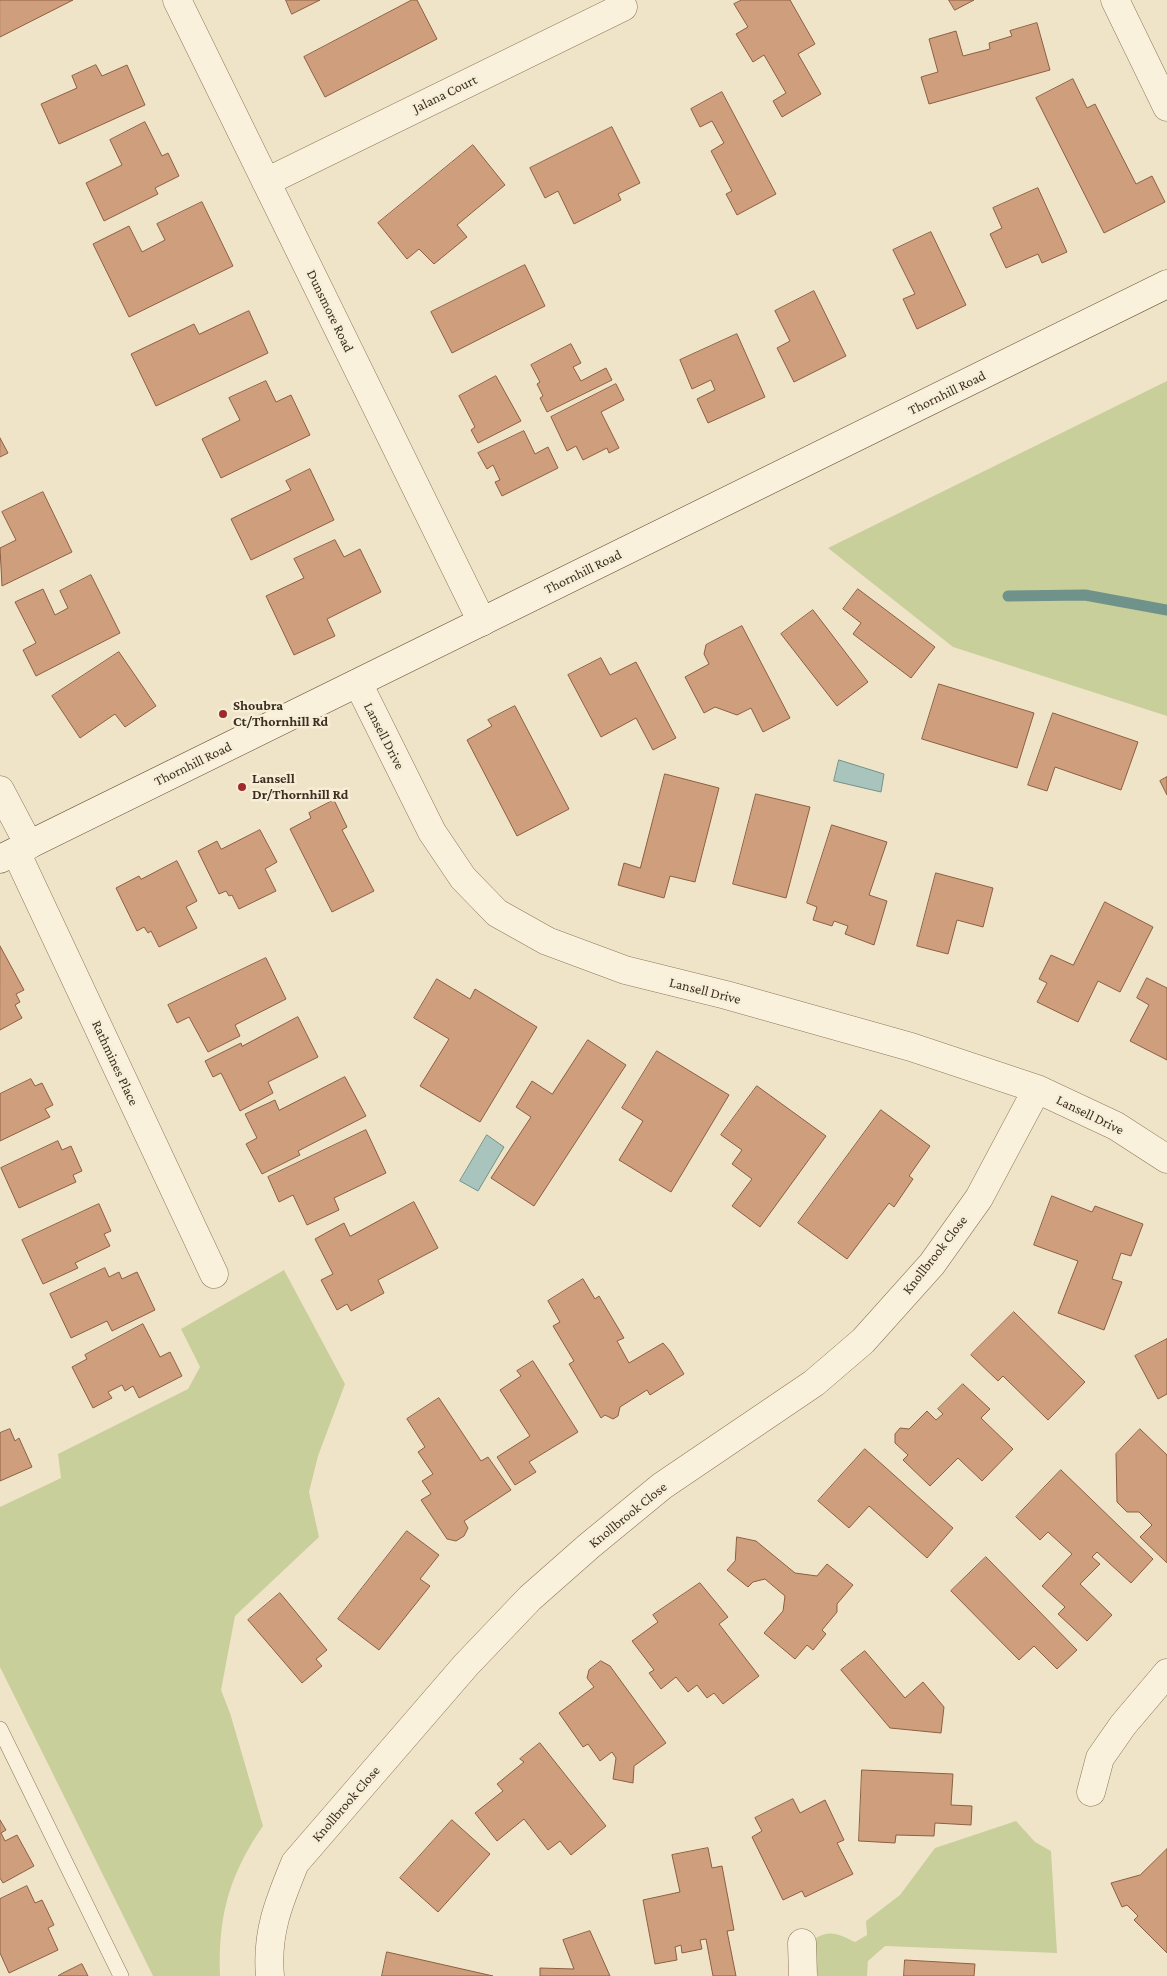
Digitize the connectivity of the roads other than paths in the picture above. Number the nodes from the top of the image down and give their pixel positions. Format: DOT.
graph roads {
  1 [pos="177,0"];
  2 [pos="1114,0"];
  3 [pos="623,7"];
  4 [pos="1167,107"];
  5 [pos="266,182"];
  6 [pos="1167,284"];
  7 [pos="482,622"];
  8 [pos="358,683"];
  9 [pos="0,790"];
  10 [pos="15,852"];
  11 [pos="1036,1089"];
  12 [pos="1167,1159"];
  13 [pos="214,1274"];
  14 [pos="1167,1673"];
  15 [pos="0,1729"];
  16 [pos="1091,1792"];
  17 [pos="802,1943"];
  18 [pos="121,1976"];
  19 [pos="270,1976"];
  20 [pos="803,1976"];
  1 -- 5 [label="street, Dunsmore Road"];
  2 -- 4 [label="street"];
  3 -- 5 [label="street, Jalana Court"];
  5 -- 7 [label="street, Dunsmore Road"];
  6 -- 7 [label="street, Thornhill Road"];
  7 -- 8 [label="street, Thornhill Road"];
  8 -- 10 [label="street, Thornhill Road"];
  8 -- 11 [label="street, Lansell Drive"];
  9 -- 10 [label="street, Rathmines Place"];
  10 -- 13 [label="street, Rathmines Place"];
  11 -- 12 [label="street, Lansell Drive"];
  11 -- 19 [label="street, Knollbrook Close"];
  14 -- 16 [label="street"];
  15 -- 18 [label="lane"];
  17 -- 20 [label="street"];
}
